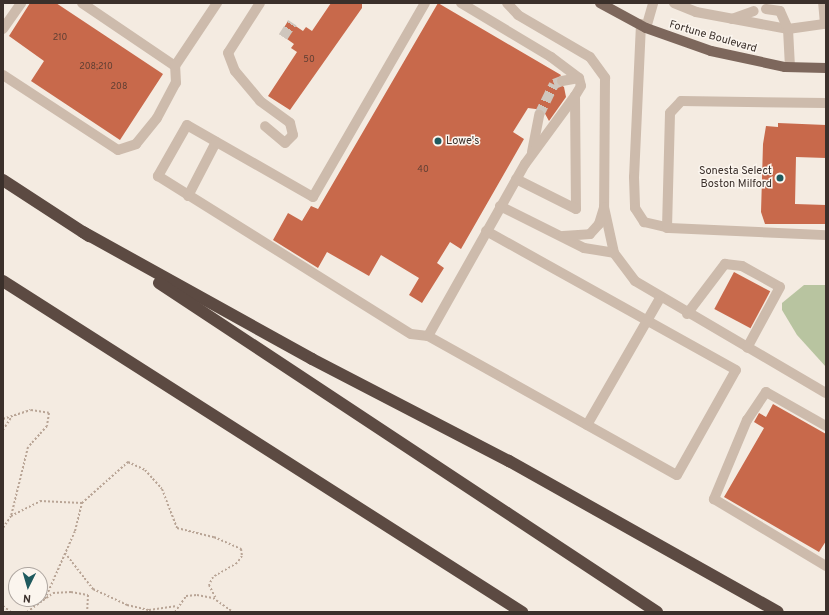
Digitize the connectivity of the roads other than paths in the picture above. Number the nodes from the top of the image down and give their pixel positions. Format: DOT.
graph roads {
  1 [pos="21,3"];
  2 [pos="82,3"];
  3 [pos="217,3"];
  4 [pos="260,3"];
  5 [pos="425,3"];
  6 [pos="461,3"];
  7 [pos="507,3"];
  8 [pos="600,3"];
  9 [pos="653,3"];
  10 [pos="823,3"];
  11 [pos="677,4"];
  12 [pos="766,9"];
  13 [pos="754,11"];
  14 [pos="732,19"];
  15 [pos="643,26"];
  16 [pos="3,29"];
  17 [pos="788,29"];
  18 [pos="175,66"];
  19 [pos="790,67"];
  20 [pos="826,68"];
  21 [pos="3,75"];
  22 [pos="579,78"];
  23 [pos="562,81"];
  24 [pos="575,96"];
  25 [pos="826,103"];
  26 [pos="539,115"];
  27 [pos="265,126"];
  28 [pos="216,142"];
  29 [pos="532,155"];
  30 [pos="516,179"];
  31 [pos="3,180"];
  32 [pos="188,196"];
  33 [pos="500,206"];
  34 [pos="604,207"];
  35 [pos="667,228"];
  36 [pos="486,231"];
  37 [pos="83,232"];
  38 [pos="826,234"];
  39 [pos="559,236"];
  40 [pos="614,253"];
  41 [pos="3,281"];
  42 [pos="660,298"];
  43 [pos="687,314"];
  44 [pos="647,321"];
  45 [pos="428,336"];
  46 [pos="747,348"];
  47 [pos="826,393"];
  48 [pos="588,425"];
  49 [pos="826,426"];
  50 [pos="826,566"];
  51 [pos="472,578"];
  52 [pos="513,612"];
  53 [pos="522,612"];
  54 [pos="657,612"];
  55 [pos="778,612"];
  1 -- 16 [label="lane"];
  2 -- 18 [label="lane"];
  3 -- 18 [label="lane"];
  4 -- 27 [label="lane"];
  5 -- 28 [label="lane"];
  6 -- 22 [label="lane"];
  7 -- 34 [label="lane"];
  8 -- 15 [label="main road, Fortune Boulevard"];
  9 -- 15 [label="lane"];
  10 -- 17 [label="lane"];
  11 -- 14 [label="lane"];
  12 -- 17 [label="lane"];
  13 -- 14 [label="lane"];
  14 -- 17 [label="lane"];
  15 -- 19 [label="main road, Fortune Boulevard"];
  15 -- 35 [label="lane"];
  17 -- 19 [label="lane"];
  18 -- 21 [label="lane"];
  19 -- 20 [label="main road, Fortune Boulevard"];
  22 -- 23 [label="lane"];
  22 -- 24 [label="lane"];
  24 -- 29 [label="lane"];
  24 -- 30 [label="lane"];
  25 -- 35 [label="lane"];
  26 -- 29 [label="lane"];
  28 -- 32 [label="lane"];
  28 -- 32 [label="lane"];
  29 -- 30 [label="lane"];
  30 -- 33 [label="lane"];
  31 -- 37 [label="highway"];
  32 -- 45 [label="lane"];
  33 -- 36 [label="lane"];
  33 -- 39 [label="lane"];
  34 -- 39 [label="lane"];
  34 -- 40 [label="lane"];
  35 -- 38 [label="lane"];
  36 -- 44 [label="lane"];
  36 -- 45 [label="lane"];
  37 -- 54 [label="highway"];
  37 -- 55 [label="highway"];
  39 -- 40 [label="lane"];
  40 -- 42 [label="lane"];
  41 -- 51 [label="highway"];
  42 -- 43 [label="lane"];
  42 -- 44 [label="lane"];
  43 -- 46 [label="lane"];
  43 -- 46 [label="lane"];
  44 -- 48 [label="lane"];
  44 -- 48 [label="lane"];
  45 -- 48 [label="lane"];
  46 -- 47 [label="lane"];
  49 -- 50 [label="lane"];
  51 -- 52 [label="highway"];
  51 -- 53 [label="highway"];
}
